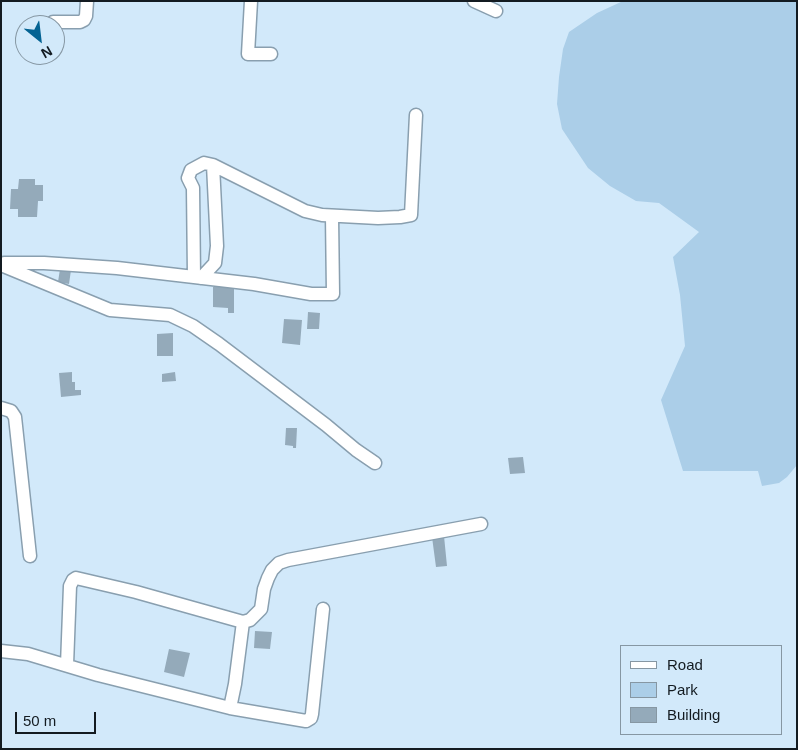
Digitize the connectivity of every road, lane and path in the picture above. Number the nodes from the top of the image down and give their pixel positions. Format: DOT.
graph roads {
  1 [pos="87,1"];
  2 [pos="251,1"];
  3 [pos="474,1"];
  4 [pos="496,11"];
  5 [pos="65,22"];
  6 [pos="272,54"];
  7 [pos="416,115"];
  8 [pos="213,166"];
  9 [pos="332,216"];
  10 [pos="1,264"];
  11 [pos="198,278"];
  12 [pos="1,408"];
  13 [pos="376,462"];
  14 [pos="481,524"];
  15 [pos="30,556"];
  16 [pos="324,609"];
  17 [pos="243,622"];
  18 [pos="1,651"];
  19 [pos="67,665"];
  20 [pos="230,708"];
  1 -- 5 [label="street"];
  2 -- 6 [label="street"];
  3 -- 4 [label="street"];
  7 -- 9 [label="street"];
  8 -- 9 [label="street"];
  8 -- 11 [label="street"];
  8 -- 11 [label="street"];
  9 -- 11 [label="street"];
  10 -- 11 [label="street"];
  10 -- 13 [label="street"];
  12 -- 15 [label="street"];
  14 -- 17 [label="street"];
  16 -- 20 [label="street"];
  17 -- 19 [label="street"];
  17 -- 20 [label="street"];
  18 -- 19 [label="street"];
  19 -- 20 [label="street"];
}
